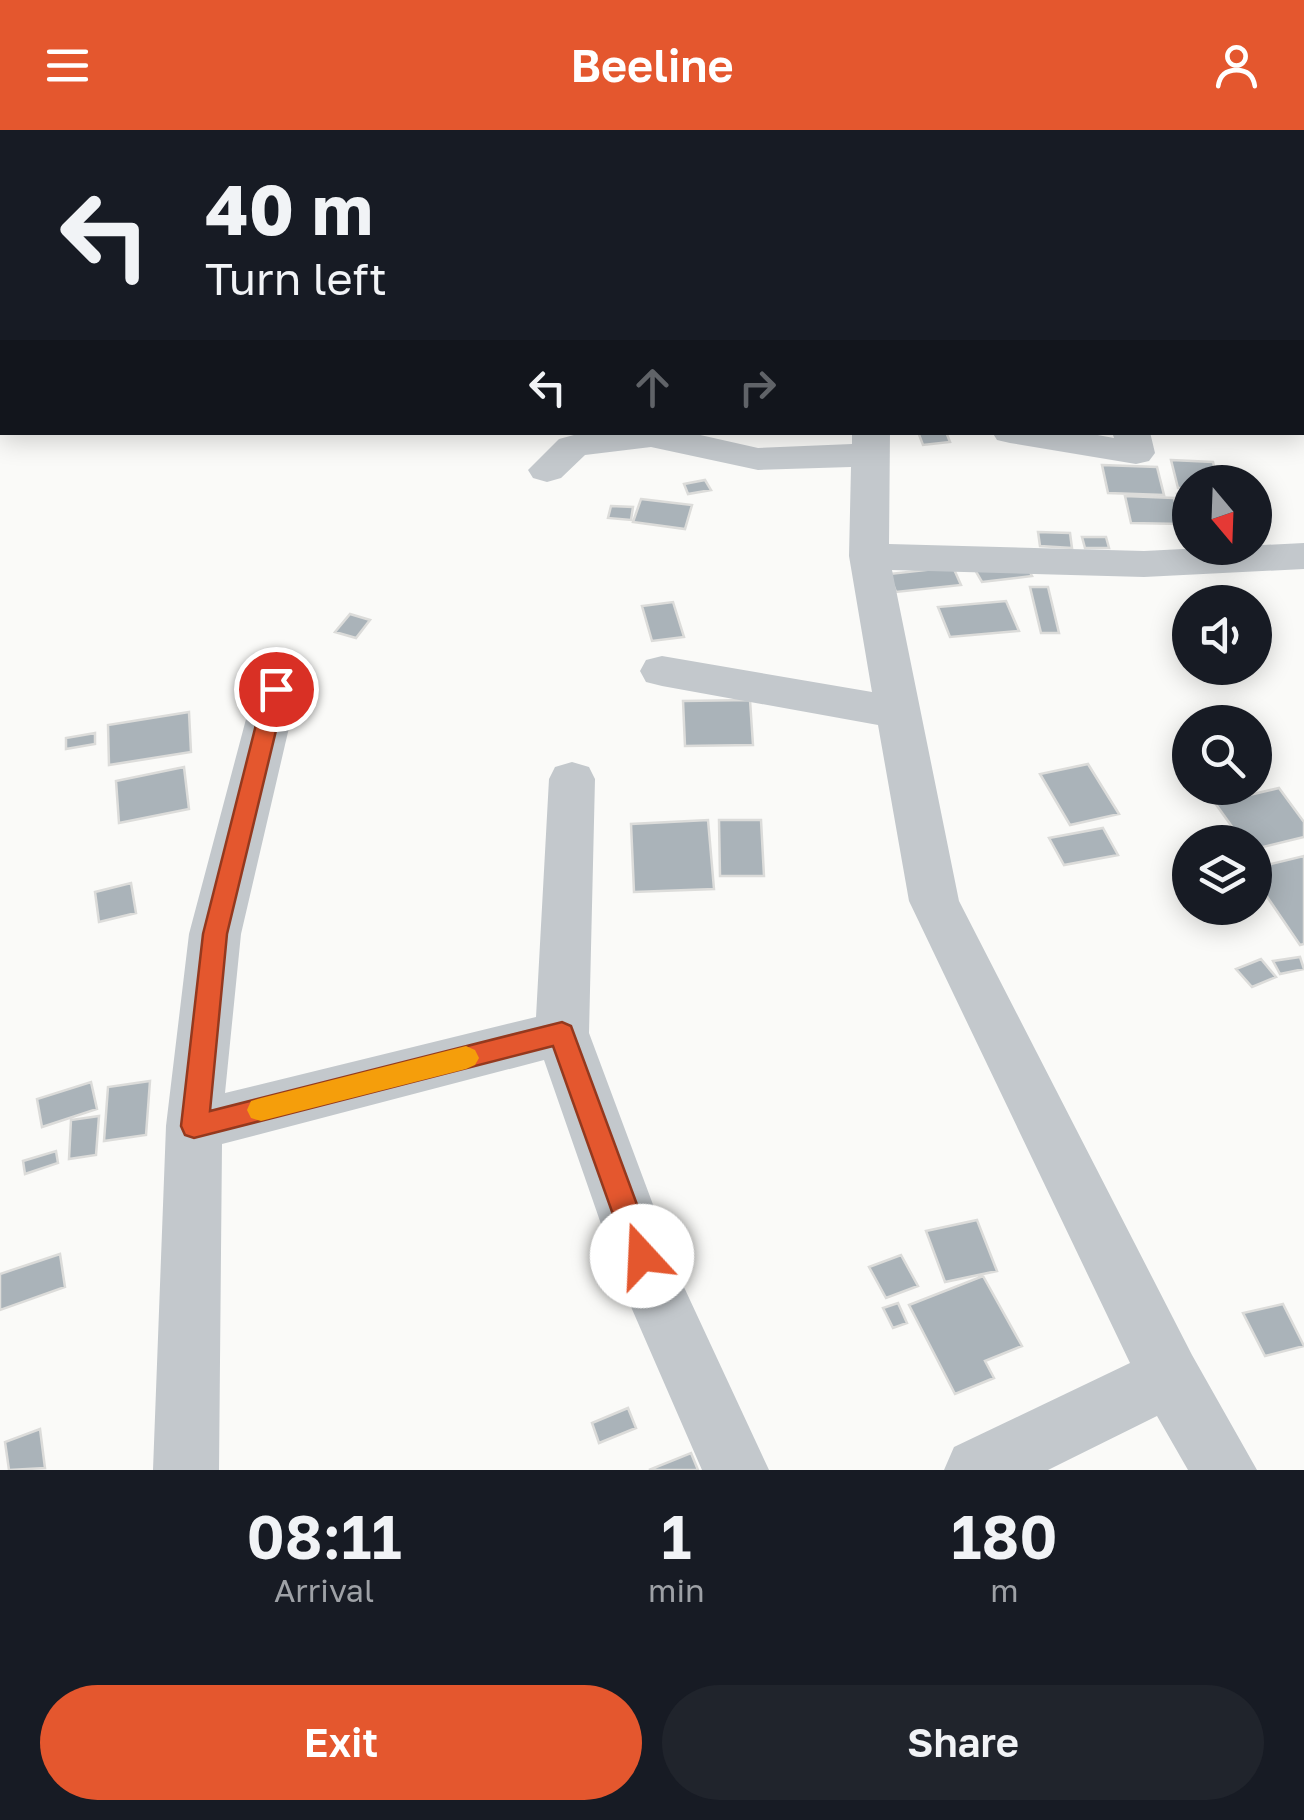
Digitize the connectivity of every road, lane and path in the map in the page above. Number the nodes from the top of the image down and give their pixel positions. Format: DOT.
graph roads {
  1 [pos="1027,435"];
  2 [pos="1132,435"];
  3 [pos="871,444"];
  4 [pos="547,470"];
  5 [pos="870,556"];
  6 [pos="1304,556"];
  7 [pos="662,671"];
  8 [pos="276,689"];
  9 [pos="899,713"];
  10 [pos="572,779"];
  11 [pos="562,1033"];
  12 [pos="194,1126"];
  13 [pos="1170,1377"];
  14 [pos="186,1470"];
  15 [pos="736,1470"];
  16 [pos="977,1470"];
  17 [pos="1224,1470"];
  1 -- 2 [label="street"];
  3 -- 4 [label="street"];
  3 -- 5 [label="street"];
  5 -- 6 [label="street"];
  5 -- 9 [label="street"];
  7 -- 9 [label="street"];
  8 -- 12 [label="street"];
  9 -- 13 [label="street"];
  10 -- 11 [label="street"];
  11 -- 12 [label="street"];
  11 -- 15 [label="street"];
  12 -- 14 [label="street"];
  13 -- 16 [label="street"];
  13 -- 17 [label="street"];
}
